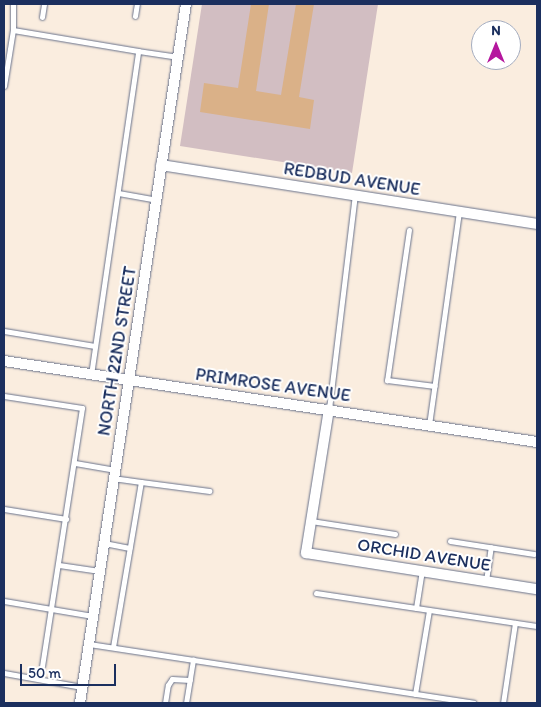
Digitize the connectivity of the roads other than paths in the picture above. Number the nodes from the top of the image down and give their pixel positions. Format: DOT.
graph roads {
  1 [pos="13,4"];
  2 [pos="44,4"];
  3 [pos="137,4"];
  4 [pos="186,4"];
  5 [pos="135,16"];
  6 [pos="42,17"];
  7 [pos="13,30"];
  8 [pos="138,51"];
  9 [pos="178,57"];
  10 [pos="4,86"];
  11 [pos="161,165"];
  12 [pos="118,193"];
  13 [pos="355,196"];
  14 [pos="156,200"];
  15 [pos="459,212"];
  16 [pos="537,224"];
  17 [pos="409,230"];
  18 [pos="4,331"];
  19 [pos="95,346"];
  20 [pos="4,361"];
  21 [pos="91,375"];
  22 [pos="128,381"];
  23 [pos="435,386"];
  24 [pos="4,396"];
  25 [pos="329,409"];
  26 [pos="429,425"];
  27 [pos="537,442"];
  28 [pos="75,463"];
  29 [pos="114,474"];
  30 [pos="141,482"];
  31 [pos="209,491"];
  32 [pos="4,509"];
  33 [pos="66,519"];
  34 [pos="311,521"];
  35 [pos="395,534"];
  36 [pos="450,541"];
  37 [pos="104,543"];
  38 [pos="491,547"];
  39 [pos="130,548"];
  40 [pos="534,554"];
  41 [pos="59,565"];
  42 [pos="100,571"];
  43 [pos="422,571"];
  44 [pos="486,581"];
  45 [pos="537,589"];
  46 [pos="316,593"];
  47 [pos="4,601"];
  48 [pos="416,608"];
  49 [pos="52,610"];
  50 [pos="429,610"];
  51 [pos="93,616"];
  52 [pos="515,623"];
  53 [pos="537,626"];
  54 [pos="88,644"];
  55 [pos="113,648"];
  56 [pos="193,660"];
  57 [pos="42,666"];
  58 [pos="4,673"];
  59 [pos="190,680"];
  60 [pos="82,687"];
  61 [pos="415,694"];
  62 [pos="80,703"];
  63 [pos="165,703"];
  64 [pos="186,703"];
  65 [pos="473,703"];
  66 [pos="503,703"];
  1 -- 7 [label="lane"];
  2 -- 6 [label="lane"];
  3 -- 5 [label="lane"];
  4 -- 9 [label="street, NORTH 22ND STREET"];
  7 -- 8 [label="lane"];
  7 -- 10 [label="lane"];
  8 -- 9 [label="lane"];
  8 -- 12 [label="lane"];
  9 -- 11 [label="street, NORTH 22ND STREET"];
  11 -- 13 [label="street, REDBUD AVENUE"];
  11 -- 14 [label="street, NORTH 22ND STREET"];
  12 -- 14 [label="lane"];
  12 -- 19 [label="lane"];
  13 -- 15 [label="street, REDBUD AVENUE"];
  13 -- 25 [label="lane"];
  14 -- 22 [label="street, NORTH 22ND STREET"];
  15 -- 16 [label="street, REDBUD AVENUE"];
  15 -- 23 [label="lane"];
  17 -- 23 [label="lane"];
  18 -- 19 [label="lane"];
  19 -- 21 [label="lane"];
  20 -- 21 [label="street, PRIMROSE AVENUE"];
  21 -- 22 [label="street, PRIMROSE AVENUE"];
  22 -- 25 [label="street, PRIMROSE AVENUE"];
  22 -- 29 [label="street, NORTH 22ND STREET"];
  23 -- 26 [label="lane"];
  24 -- 28 [label="lane"];
  25 -- 26 [label="street, PRIMROSE AVENUE"];
  25 -- 34 [label="street"];
  26 -- 27 [label="street, PRIMROSE AVENUE"];
  28 -- 29 [label="lane"];
  28 -- 33 [label="lane"];
  29 -- 30 [label="lane"];
  29 -- 37 [label="street, NORTH 22ND STREET"];
  30 -- 31 [label="lane"];
  30 -- 39 [label="lane"];
  32 -- 33 [label="lane"];
  33 -- 41 [label="lane"];
  34 -- 35 [label="lane"];
  34 -- 43 [label="street, ORCHID AVENUE"];
  36 -- 38 [label="lane"];
  37 -- 39 [label="lane"];
  37 -- 42 [label="street, NORTH 22ND STREET"];
  38 -- 40 [label="lane"];
  38 -- 44 [label="lane"];
  39 -- 55 [label="lane"];
  41 -- 42 [label="lane"];
  41 -- 49 [label="lane"];
  42 -- 51 [label="street, NORTH 22ND STREET"];
  43 -- 44 [label="street, ORCHID AVENUE"];
  43 -- 48 [label="lane"];
  44 -- 45 [label="street, ORCHID AVENUE"];
  46 -- 48 [label="lane"];
  47 -- 49 [label="lane"];
  48 -- 50 [label="lane"];
  49 -- 51 [label="lane"];
  49 -- 57 [label="lane"];
  50 -- 52 [label="lane"];
  50 -- 61 [label="lane"];
  51 -- 54 [label="street, NORTH 22ND STREET"];
  52 -- 53 [label="lane"];
  52 -- 66 [label="lane"];
  54 -- 55 [label="lane"];
  54 -- 60 [label="street, NORTH 22ND STREET"];
  55 -- 56 [label="lane"];
  56 -- 59 [label="lane"];
  56 -- 61 [label="lane"];
  58 -- 60 [label="lane"];
  59 -- 63 [label="lane"];
  59 -- 64 [label="lane"];
  60 -- 62 [label="street, NORTH 22ND STREET"];
  61 -- 65 [label="lane"];
}
